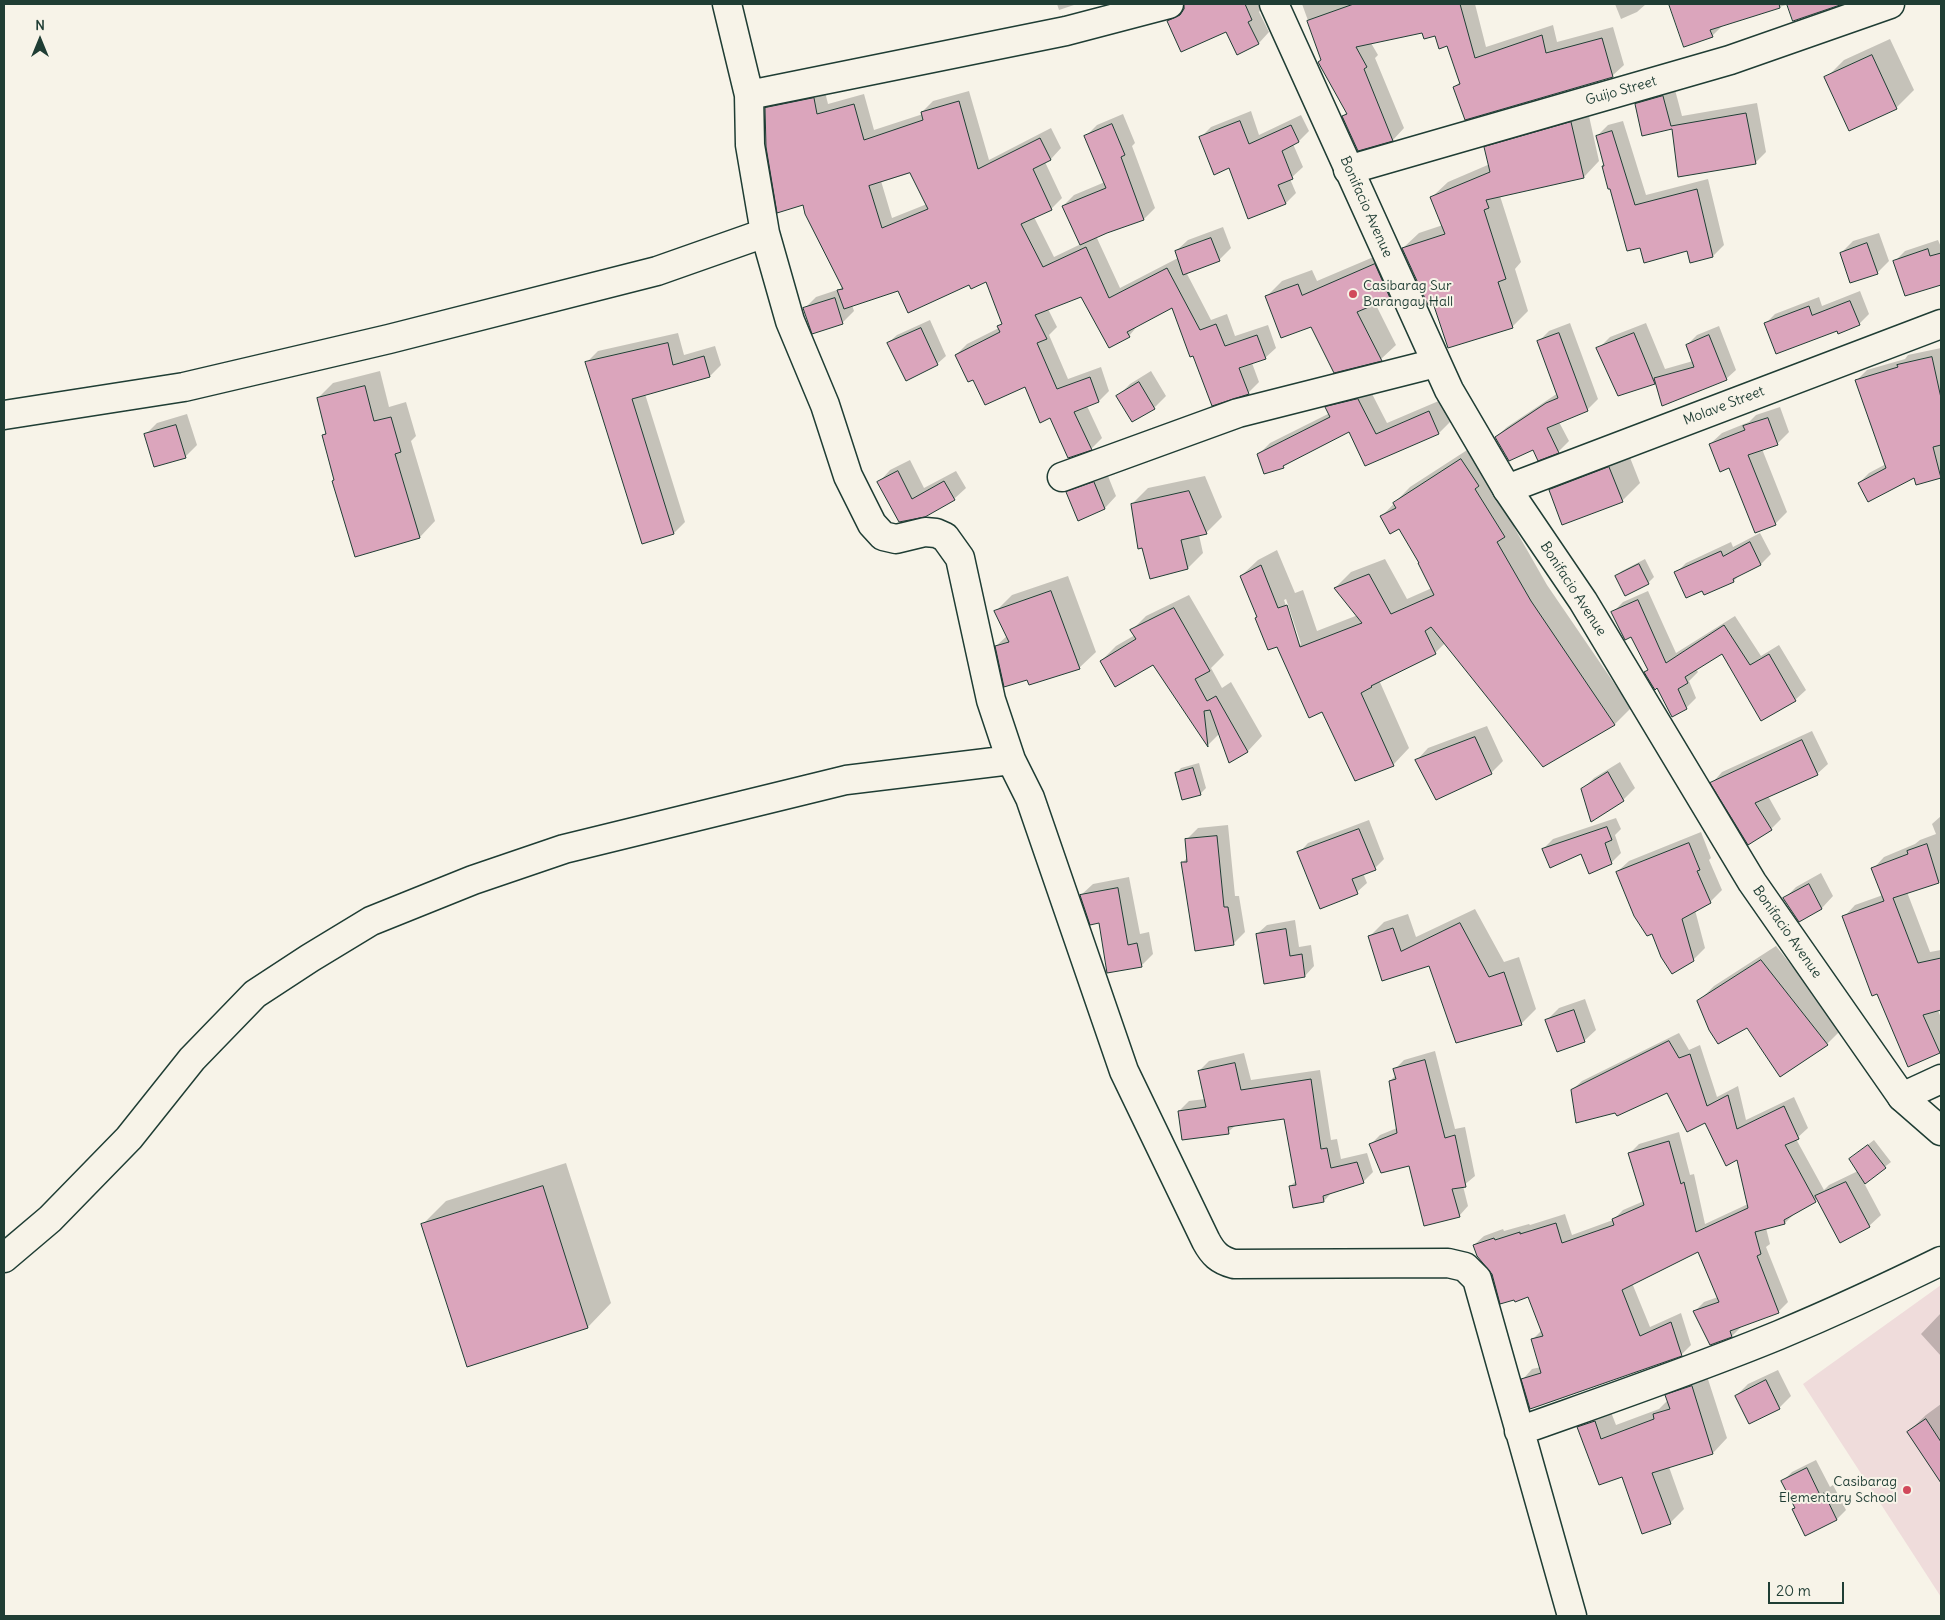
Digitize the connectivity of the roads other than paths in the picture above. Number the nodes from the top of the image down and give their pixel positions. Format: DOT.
graph roads {
  1 [pos="727,4"];
  2 [pos="1169,4"];
  3 [pos="1274,4"];
  4 [pos="1890,4"];
  5 [pos="749,94"];
  6 [pos="1348,170"];
  7 [pos="765,233"];
  8 [pos="1941,324"];
  9 [pos="1436,363"];
  10 [pos="4,415"];
  11 [pos="1062,477"];
  12 [pos="1507,489"];
  13 [pos="1011,760"];
  14 [pos="1941,1079"];
  15 [pos="1902,1097"];
  16 [pos="1941,1132"];
  17 [pos="4,1258"];
  18 [pos="1941,1261"];
  19 [pos="1519,1430"];
  20 [pos="1572,1616"];
  1 -- 5 [label="street"];
  2 -- 5 [label="street"];
  3 -- 6 [label="street, Bonifacio Avenue"];
  4 -- 6 [label="street, Guijo Street"];
  5 -- 7 [label="street"];
  6 -- 9 [label="street, Bonifacio Avenue"];
  7 -- 10 [label="street"];
  7 -- 13 [label="street"];
  8 -- 12 [label="street, Molave Street"];
  9 -- 11 [label="street"];
  9 -- 12 [label="street, Bonifacio Avenue"];
  12 -- 15 [label="street, Bonifacio Avenue"];
  13 -- 17 [label="street"];
  13 -- 19 [label="street"];
  14 -- 15 [label="street"];
  15 -- 16 [label="street, Bonifacio Avenue"];
  18 -- 19 [label="street"];
  19 -- 20 [label="street"];
}
